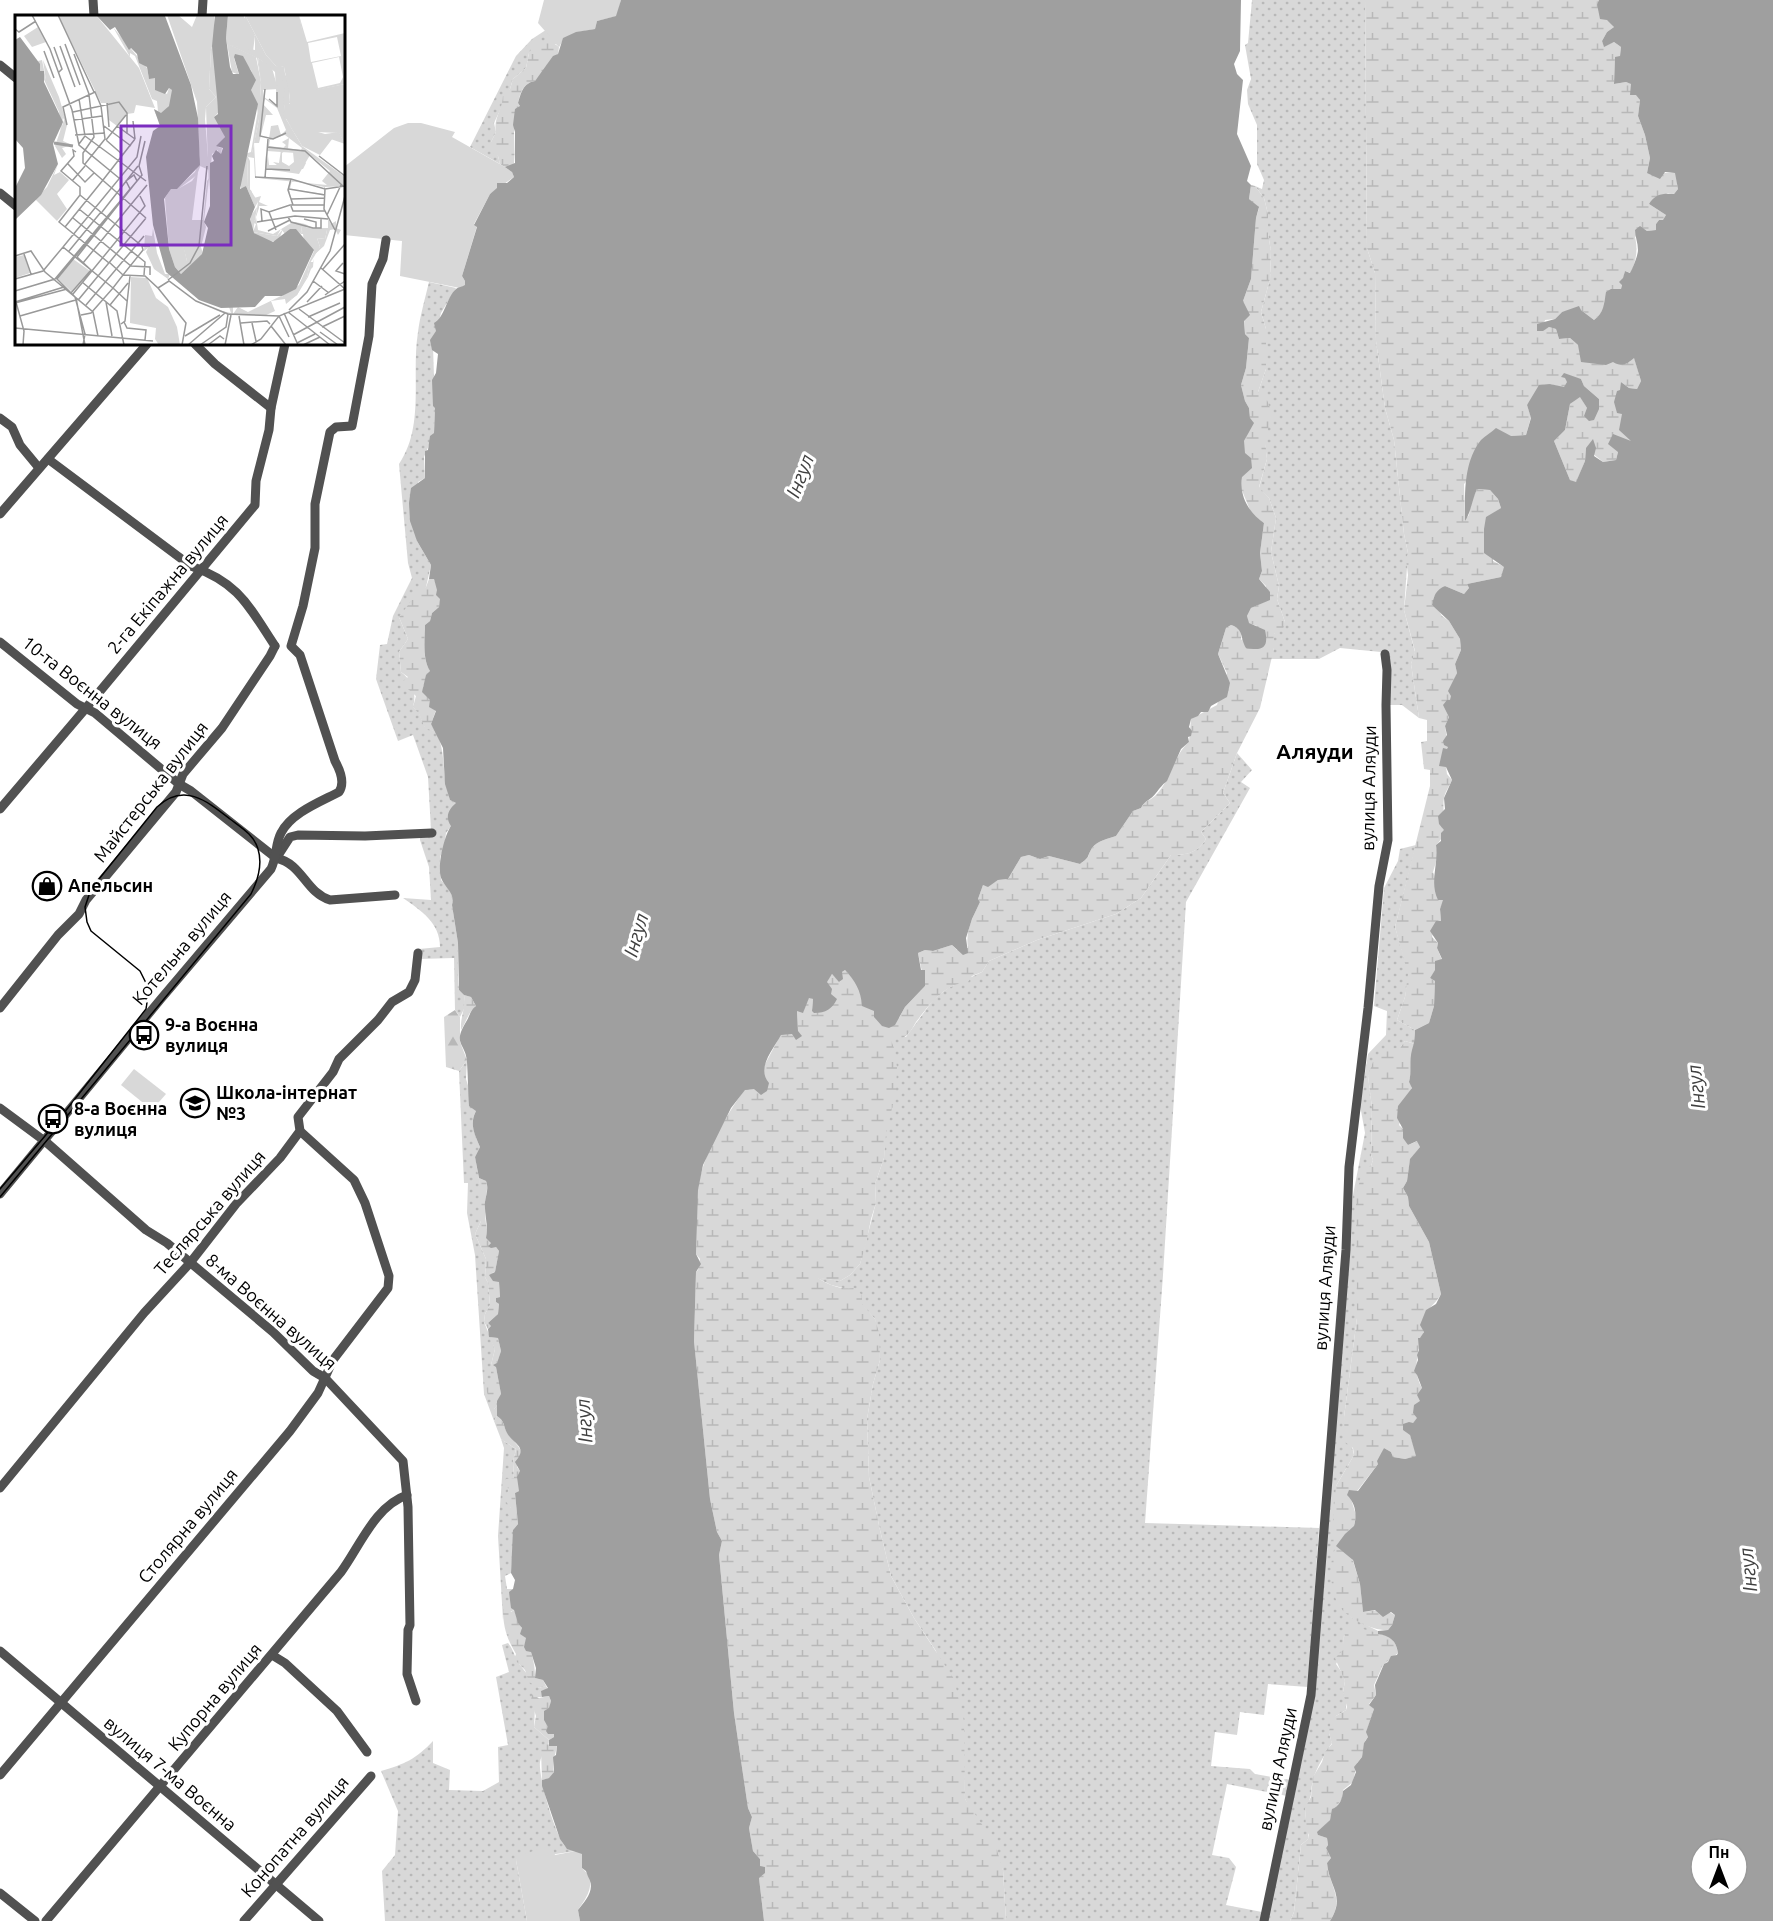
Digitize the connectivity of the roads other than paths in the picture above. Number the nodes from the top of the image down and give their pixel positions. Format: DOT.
graph roads {
  1 [pos="93,0"];
  2 [pos="203,0"];
  3 [pos="94,15"];
  4 [pos="202,15"];
  5 [pos="0,66"];
  6 [pos="15,77"];
  7 [pos="0,193"];
  8 [pos="15,205"];
  9 [pos="386,240"];
  10 [pos="146,345"];
  11 [pos="196,345"];
  12 [pos="285,345"];
  13 [pos="271,408"];
  14 [pos="0,418"];
  15 [pos="48,459"];
  16 [pos="39,468"];
  17 [pos="0,514"];
  18 [pos="201,570"];
  19 [pos="0,642"];
  20 [pos="275,646"];
  21 [pos="291,646"];
  22 [pos="1385,654"];
  23 [pos="86,708"];
  24 [pos="179,784"];
  25 [pos="0,809"];
  26 [pos="432,832"];
  27 [pos="276,858"];
  28 [pos="395,895"];
  29 [pos="418,953"];
  30 [pos="0,1008"];
  31 [pos="0,1108"];
  32 [pos="300,1131"];
  33 [pos="44,1141"];
  34 [pos="0,1194"];
  35 [pos="190,1263"];
  36 [pos="325,1378"];
  37 [pos="0,1488"];
  38 [pos="407,1495"];
  39 [pos="0,1651"];
  40 [pos="272,1655"];
  41 [pos="416,1701"];
  42 [pos="60,1703"];
  43 [pos="367,1752"];
  44 [pos="0,1775"];
  45 [pos="371,1776"];
  46 [pos="160,1786"];
  47 [pos="275,1884"];
  48 [pos="0,1893"];
  49 [pos="35,1921"];
  50 [pos="46,1921"];
  51 [pos="244,1921"];
  52 [pos="319,1921"];
  53 [pos="1264,1921"];
  1 -- 3 [label="street"];
  2 -- 4 [label="street"];
  5 -- 6 [label="street"];
  7 -- 8 [label="street"];
  9 -- 21 [label="street"];
  10 -- 15 [label="street"];
  11 -- 13 [label="street"];
  12 -- 13 [label="street, 2-га Екіпажна вулиця"];
  13 -- 18 [label="street, 2-га Екіпажна вулиця"];
  14 -- 16 [label="street"];
  15 -- 16 [label="street"];
  15 -- 18 [label="street"];
  16 -- 17 [label="street"];
  18 -- 20 [label="street"];
  18 -- 23 [label="street, 2-га Екіпажна вулиця"];
  19 -- 23 [label="street, 10-та Воєнна вулиця"];
  20 -- 21 [label="street"];
  20 -- 24 [label="street, Майстерська вулиця"];
  21 -- 27 [label="street, Котельна вулиця"];
  22 -- 53 [label="street, вулиця Аляуди"];
  23 -- 24 [label="street, 10-та Воєнна вулиця"];
  23 -- 25 [label="street, 2-га Екіпажна вулиця"];
  24 -- 27 [label="street, 10-та Воєнна вулиця"];
  24 -- 30 [label="street, Майстерська вулиця"];
  26 -- 27 [label="street"];
  27 -- 28 [label="street, 10-та Воєнна вулиця"];
  27 -- 33 [label="street, Котельна вулиця"];
  29 -- 32 [label="street, Теслярська вулиця"];
  31 -- 33 [label="street, 8-ма Воєнна вулиця"];
  32 -- 35 [label="street, Теслярська вулиця"];
  32 -- 36 [label="street, Столярна вулиця"];
  33 -- 34 [label="street, Котельна вулиця"];
  33 -- 35 [label="street, 8-ма Воєнна вулиця"];
  35 -- 36 [label="street, 8-ма Воєнна вулиця"];
  35 -- 37 [label="street, Теслярська вулиця"];
  36 -- 38 [label="street, 8-ма Воєнна вулиця"];
  36 -- 42 [label="street, Столярна вулиця"];
  38 -- 40 [label="street, Купорна вулиця"];
  38 -- 41 [label="street, 8-ма Воєнна вулиця"];
  39 -- 42 [label="street, вулиця 7-ма Воєнна"];
  40 -- 43 [label="street"];
  40 -- 46 [label="street, Купорна вулиця"];
  42 -- 44 [label="street, Столярна вулиця"];
  42 -- 46 [label="street, вулиця 7-ма Воєнна"];
  45 -- 47 [label="street, Конопатна вулиця"];
  46 -- 47 [label="street, вулиця 7-ма Воєнна"];
  46 -- 50 [label="street, Купорна вулиця"];
  47 -- 51 [label="street, Конопатна вулиця"];
  47 -- 52 [label="street, вулиця 7-ма Воєнна"];
  48 -- 49 [label="street"];
}
